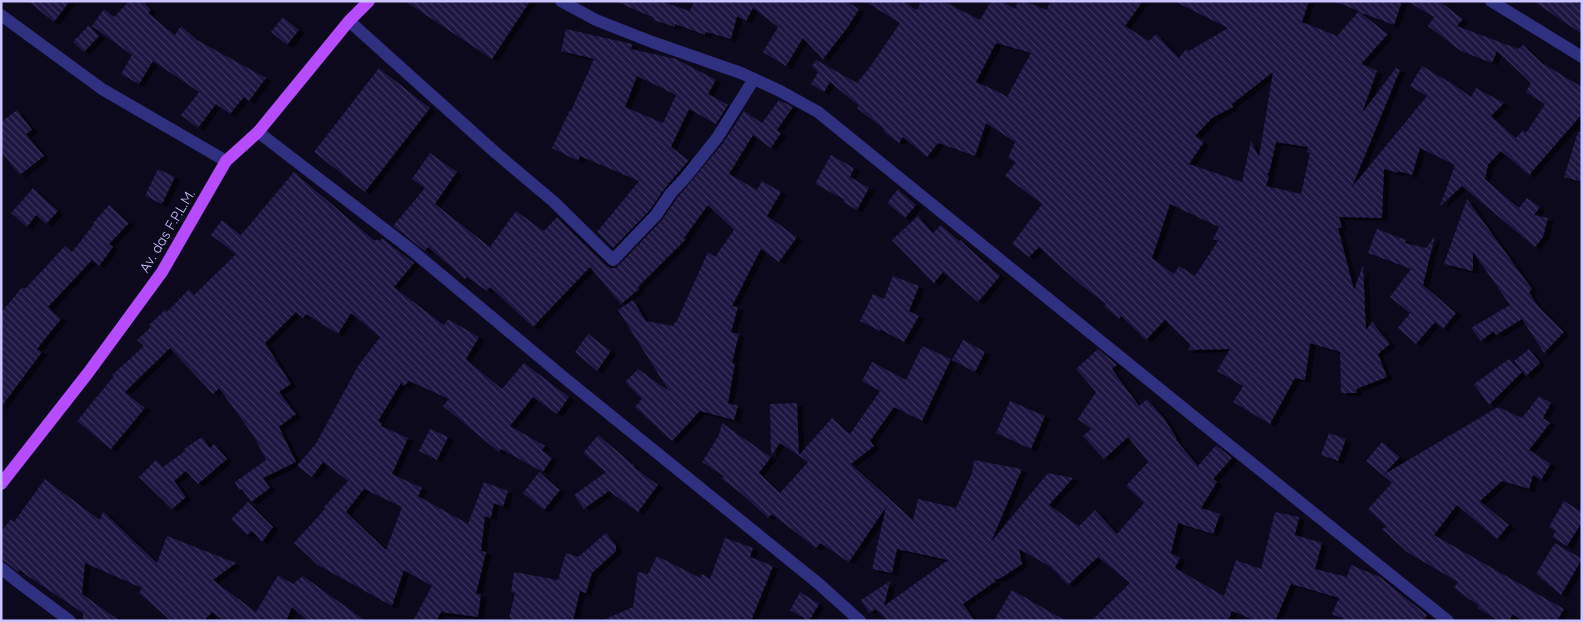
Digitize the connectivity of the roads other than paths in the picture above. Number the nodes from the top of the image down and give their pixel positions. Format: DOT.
graph roads {
  1 [pos="369,1"];
  2 [pos="561,1"];
  3 [pos="1491,1"];
  4 [pos="1,15"];
  5 [pos="349,21"];
  6 [pos="1582,57"];
  7 [pos="754,79"];
  8 [pos="258,132"];
  9 [pos="226,161"];
  10 [pos="1,484"];
  11 [pos="1,568"];
  12 [pos="70,621"];
  13 [pos="860,621"];
  14 [pos="1448,621"];
  1 -- 5 [label="main road, Av. das F.P.L.M."];
  2 -- 7 [label="street"];
  3 -- 6 [label="street"];
  4 -- 9 [label="street"];
  5 -- 7 [label="street"];
  5 -- 8 [label="main road, Av. das F.P.L.M."];
  7 -- 14 [label="street"];
  8 -- 9 [label="main road, Av. das F.P.L.M."];
  8 -- 13 [label="street"];
  9 -- 10 [label="main road, Av. das F.P.L.M."];
  11 -- 12 [label="street"];
}
